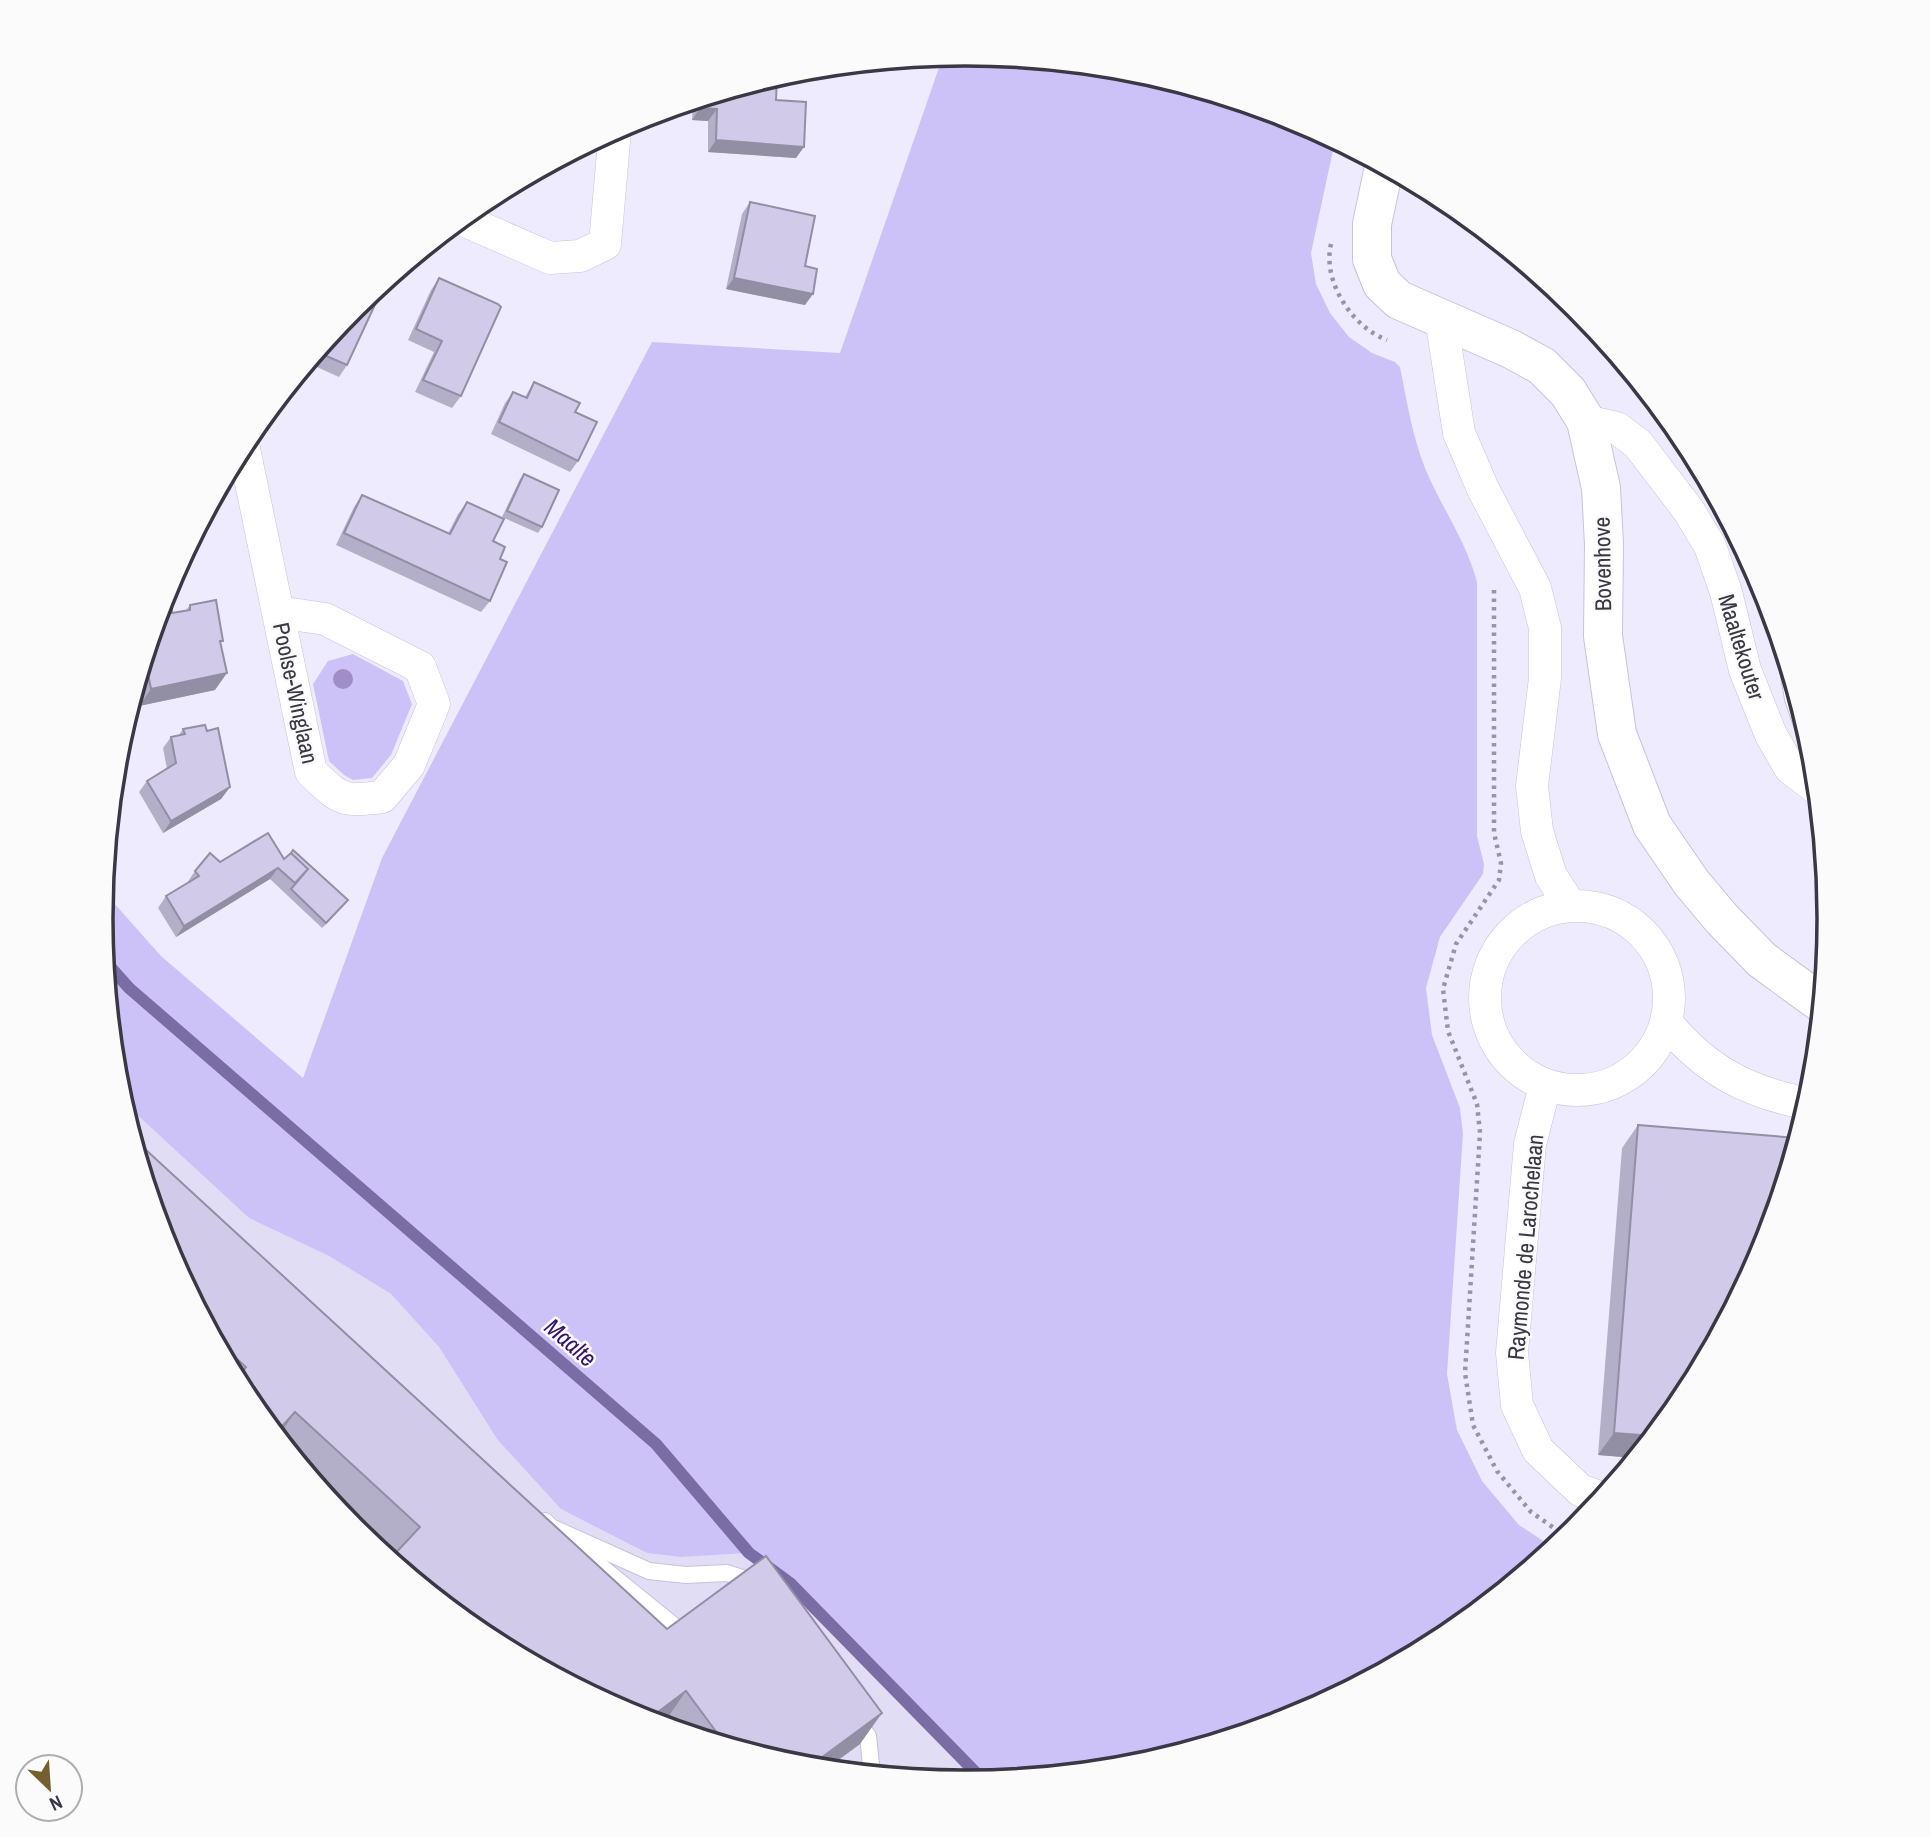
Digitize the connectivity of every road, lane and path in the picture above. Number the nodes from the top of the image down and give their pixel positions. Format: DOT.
graph roads {
  1 [pos="614,142"];
  2 [pos="1382,176"];
  3 [pos="472,224"];
  4 [pos="1332,240"];
  5 [pos="1441,318"];
  6 [pos="1393,343"];
  7 [pos="1586,421"];
  8 [pos="247,461"];
  9 [pos="1494,579"];
  10 [pos="278,612"];
  11 [pos="1806,780"];
  12 [pos="1570,905"];
  13 [pos="1813,997"];
  14 [pos="1667,1023"];
  15 [pos="1545,1086"];
  16 [pos="1797,1102"];
  17 [pos="1592,1495"];
  18 [pos="530,1508"];
  19 [pos="551,1527"];
  20 [pos="1557,1530"];
  21 [pos="764,1601"];
  22 [pos="683,1633"];
  23 [pos="844,1705"];
  24 [pos="871,1765"];
  1 -- 3 [label="street"];
  2 -- 5 [label="street, Bovenhove"];
  4 -- 6 [label="path"];
  5 -- 7 [label="street, Bovenhove"];
  5 -- 12 [label="street"];
  7 -- 11 [label="street, Maaltekouter"];
  7 -- 13 [label="street, Bovenhove"];
  8 -- 10 [label="street, Poolse-Winglaan"];
  9 -- 20 [label="path"];
  10 -- 10 [label="street, Poolse-Winglaan"];
  12 -- 14 [label="street"];
  12 -- 15 [label="street"];
  14 -- 15 [label="street"];
  14 -- 16 [label="street"];
  15 -- 17 [label="street, Raymonde de Larochelaan"];
  18 -- 19 [label="lane"];
  19 -- 21 [label="lane"];
  19 -- 22 [label="lane"];
  23 -- 24 [label="lane"];
}
